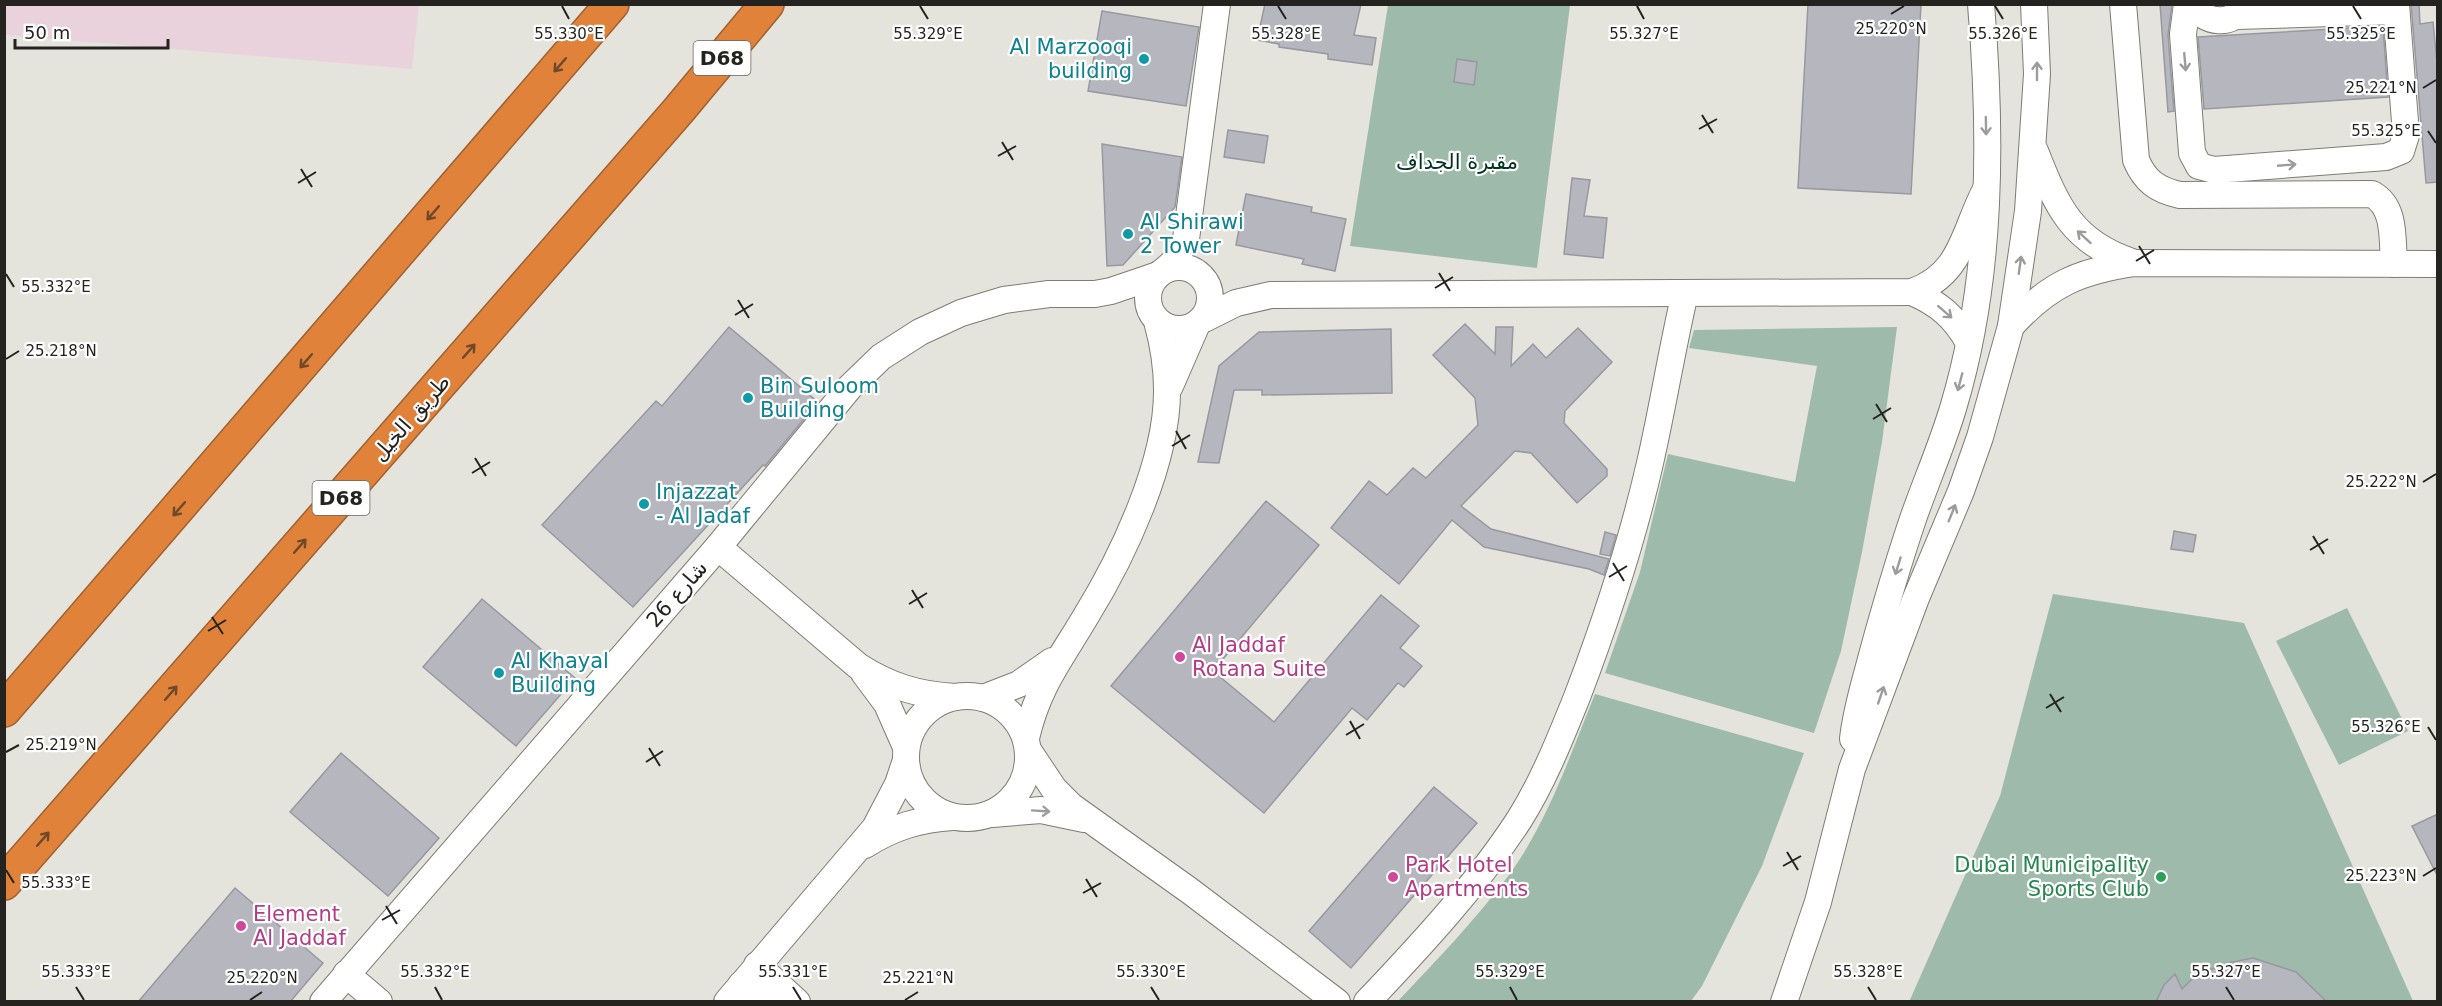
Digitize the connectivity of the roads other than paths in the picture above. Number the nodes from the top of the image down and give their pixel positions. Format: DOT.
graph roads {
  1 [pos="612,4"];
  2 [pos="767,4"];
  3 [pos="1217,4"];
  4 [pos="1981,4"];
  5 [pos="2034,4"];
  6 [pos="2123,4"];
  7 [pos="2187,4"];
  8 [pos="2192,4"];
  9 [pos="2396,8"];
  10 [pos="2241,10"];
  11 [pos="2032,146"];
  12 [pos="1986,189"];
  13 [pos="1186,226"];
  14 [pos="2135,263"];
  15 [pos="2394,264"];
  16 [pos="2438,264"];
  17 [pos="1161,272"];
  18 [pos="1201,276"];
  19 [pos="1912,292"];
  20 [pos="1684,293"];
  21 [pos="1095,294"];
  22 [pos="1271,295"];
  23 [pos="1156,320"];
  24 [pos="1201,321"];
  25 [pos="2011,326"];
  26 [pos="1969,343"];
  27 [pos="1168,392"];
  28 [pos="718,547"];
  29 [pos="1066,648"];
  30 [pos="858,666"];
  31 [pos="970,697"];
  32 [pos="4,710"];
  33 [pos="1027,744"];
  34 [pos="906,754"];
  35 [pos="1852,769"];
  36 [pos="992,814"];
  37 [pos="953,817"];
  38 [pos="1090,821"];
  39 [pos="860,848"];
  40 [pos="4,884"];
  41 [pos="346,974"];
  42 [pos="742,984"];
  43 [pos="1318,992"];
  44 [pos="323,1002"];
  45 [pos="379,1002"];
  46 [pos="771,1002"];
  47 [pos="797,1002"];
  48 [pos="1337,1002"];
  49 [pos="1367,1002"];
  50 [pos="1784,1002"];
  1 -- 32 [label="highway, one-way"];
  40 -- 2 [label="highway, طريق الخيل / D68, one-way"];
  3 -- 13 [label="street"];
  4 -- 12 [label="street, one-way"];
  11 -- 5 [label="street, one-way"];
  6 -- 15 [label="street"];
  7 -- 9 [label="street, one-way"];
  8 -- 10 [label="street"];
  9 -- 10 [label="street"];
  14 -- 11 [label="street, one-way"];
  25 -- 11 [label="street, one-way"];
  12 -- 19 [label="street"];
  12 -- 26 [label="street"];
  13 -- 17 [label="street"];
  13 -- 18 [label="street"];
  14 -- 15 [label="street"];
  14 -- 25 [label="street"];
  15 -- 16 [label="street"];
  17 -- 18 [label="street"];
  17 -- 21 [label="street, شارع 26"];
  17 -- 23 [label="street"];
  18 -- 22 [label="street"];
  18 -- 24 [label="street"];
  19 -- 20 [label="street"];
  19 -- 26 [label="street, one-way"];
  20 -- 22 [label="street"];
  20 -- 49 [label="street"];
  21 -- 23 [label="street, شارع 26"];
  21 -- 28 [label="street, شارع 26"];
  22 -- 24 [label="street"];
  23 -- 24 [label="street"];
  23 -- 27 [label="street"];
  24 -- 27 [label="street"];
  35 -- 25 [label="street, one-way"];
  26 -- 35 [label="street, one-way"];
  27 -- 29 [label="street"];
  28 -- 30 [label="street"];
  28 -- 41 [label="street, شارع 26"];
  29 -- 31 [label="street"];
  29 -- 33 [label="street"];
  30 -- 31 [label="street"];
  30 -- 34 [label="street"];
  31 -- 33 [label="street"];
  31 -- 34 [label="street"];
  33 -- 36 [label="street"];
  33 -- 38 [label="street"];
  34 -- 37 [label="street"];
  34 -- 39 [label="street"];
  35 -- 50 [label="street"];
  36 -- 37 [label="street"];
  36 -- 38 [label="street, one-way"];
  37 -- 39 [label="street"];
  38 -- 43 [label="street"];
  39 -- 42 [label="street"];
  41 -- 44 [label="street, شارع 26"];
  41 -- 45 [label="street"];
  42 -- 46 [label="street"];
  42 -- 47 [label="street"];
  43 -- 48 [label="street"];
}
